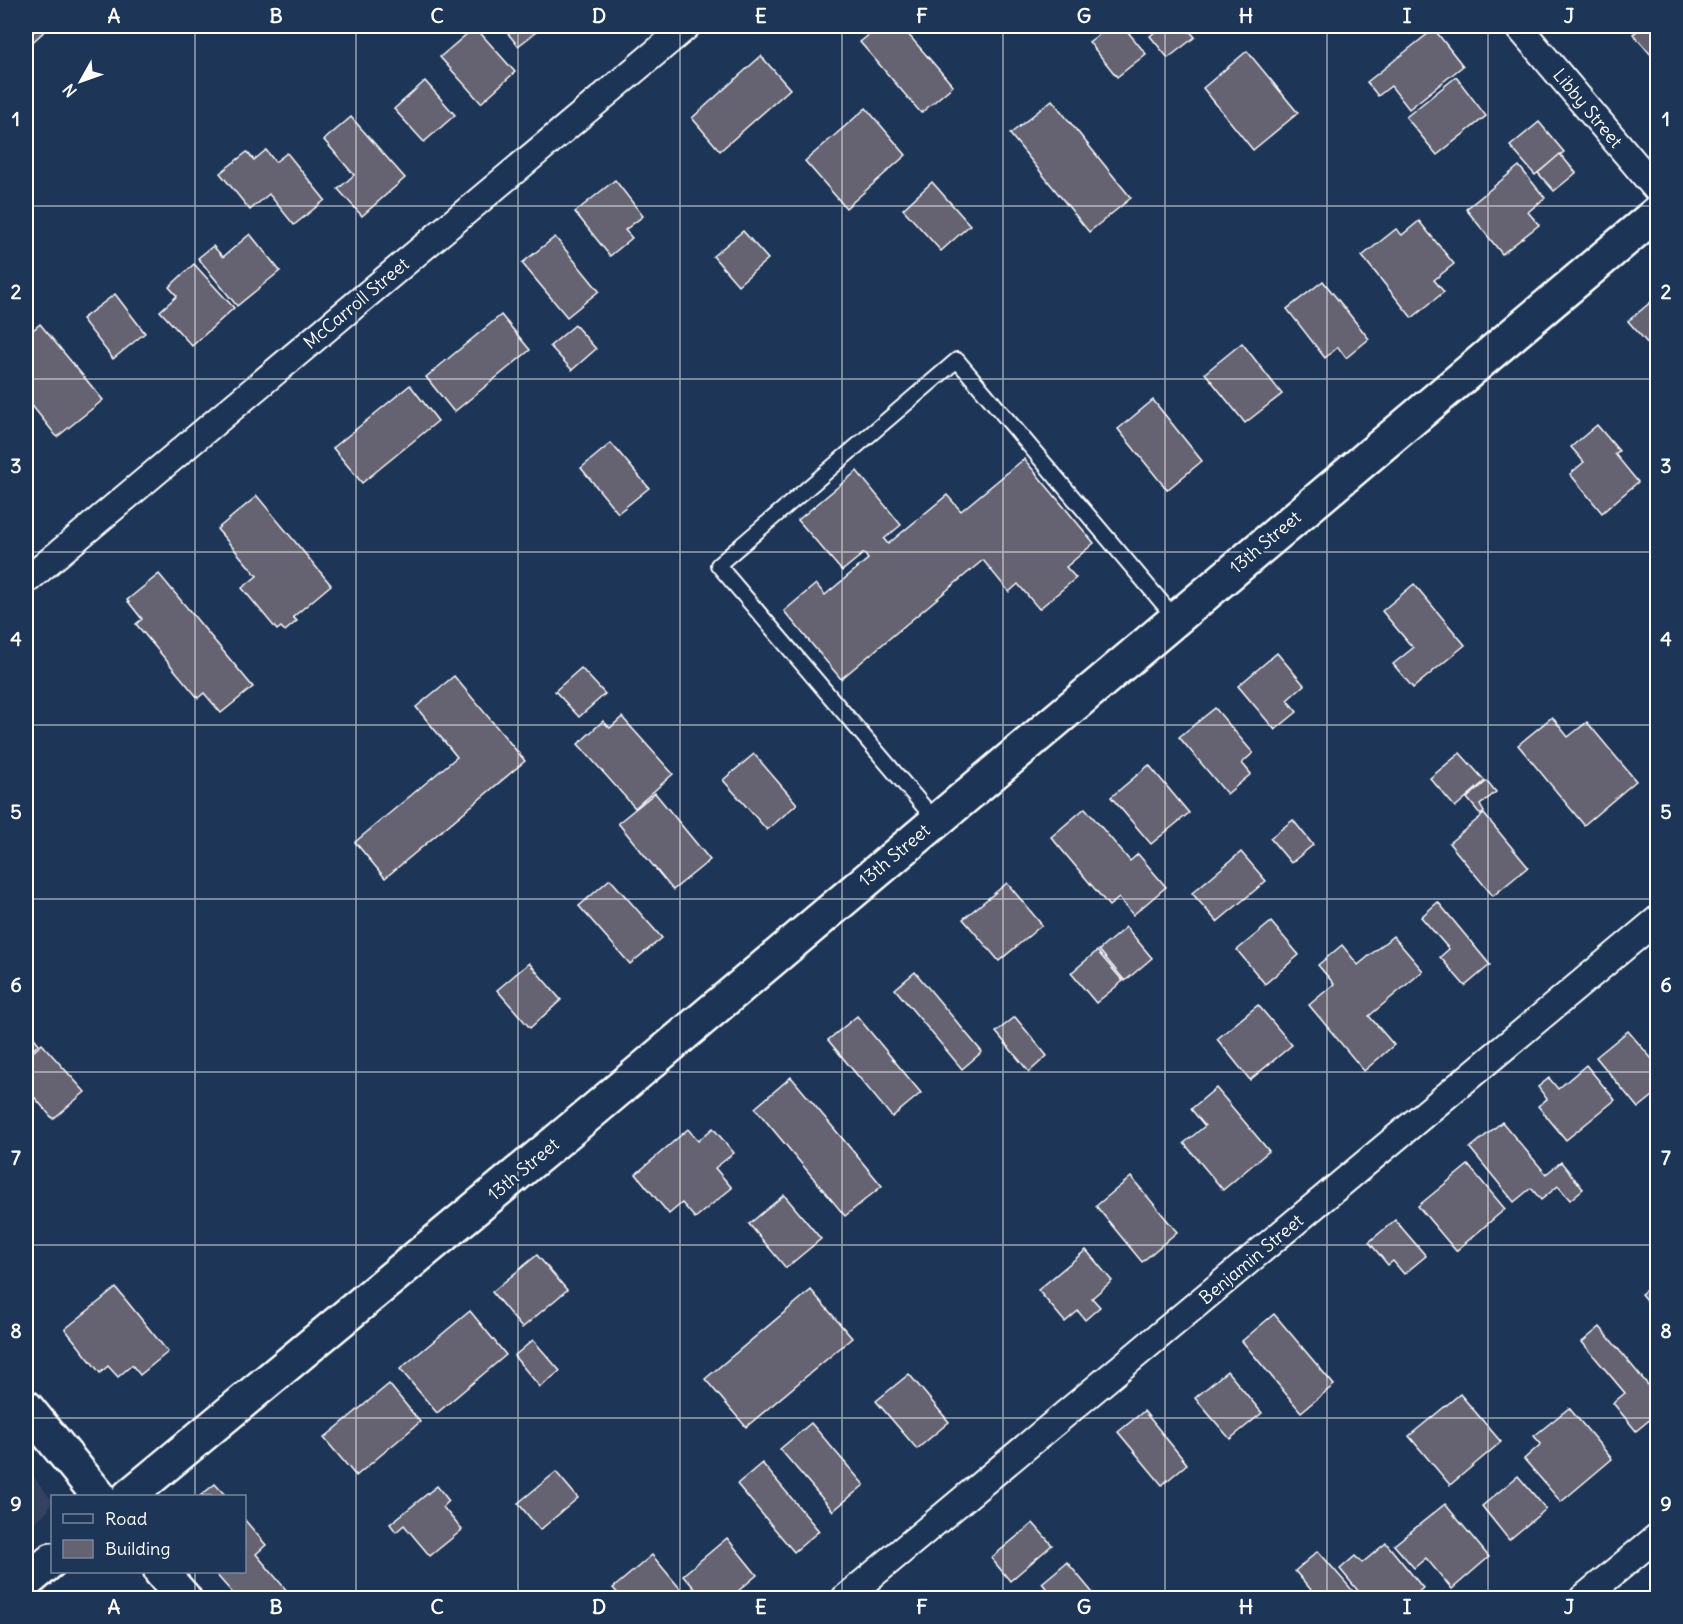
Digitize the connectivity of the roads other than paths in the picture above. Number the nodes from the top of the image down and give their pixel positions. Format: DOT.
graph roads {
  1 [pos="687,26"];
  2 [pos="1518,26"];
  3 [pos="1658,191"];
  4 [pos="1658,212"];
  5 [pos="26,581"];
  6 [pos="1175,618"];
  7 [pos="936,821"];
  8 [pos="1658,919"];
  9 [pos="26,1407"];
  10 [pos="97,1495"];
  11 [pos="131,1495"];
  12 [pos="1658,1536"];
  13 [pos="51,1561"];
  14 [pos="162,1573"];
  15 [pos="26,1582"];
  16 [pos="184,1599"];
  17 [pos="845,1599"];
  18 [pos="1583,1599"];
  1 -- 5 [label="street, McCarroll Street"];
  2 -- 3 [label="street, Libby Street"];
  4 -- 6 [label="main road, 13th Street"];
  6 -- 7 [label="main road, 13th Street"];
  6 -- 7 [label="lane"];
  7 -- 11 [label="main road, 13th Street"];
  8 -- 17 [label="street, Benjamin Street"];
  9 -- 10 [label="main road"];
  12 -- 18 [label="street"];
  13 -- 15 [label="main road"];
  14 -- 16 [label="main road"];
}
